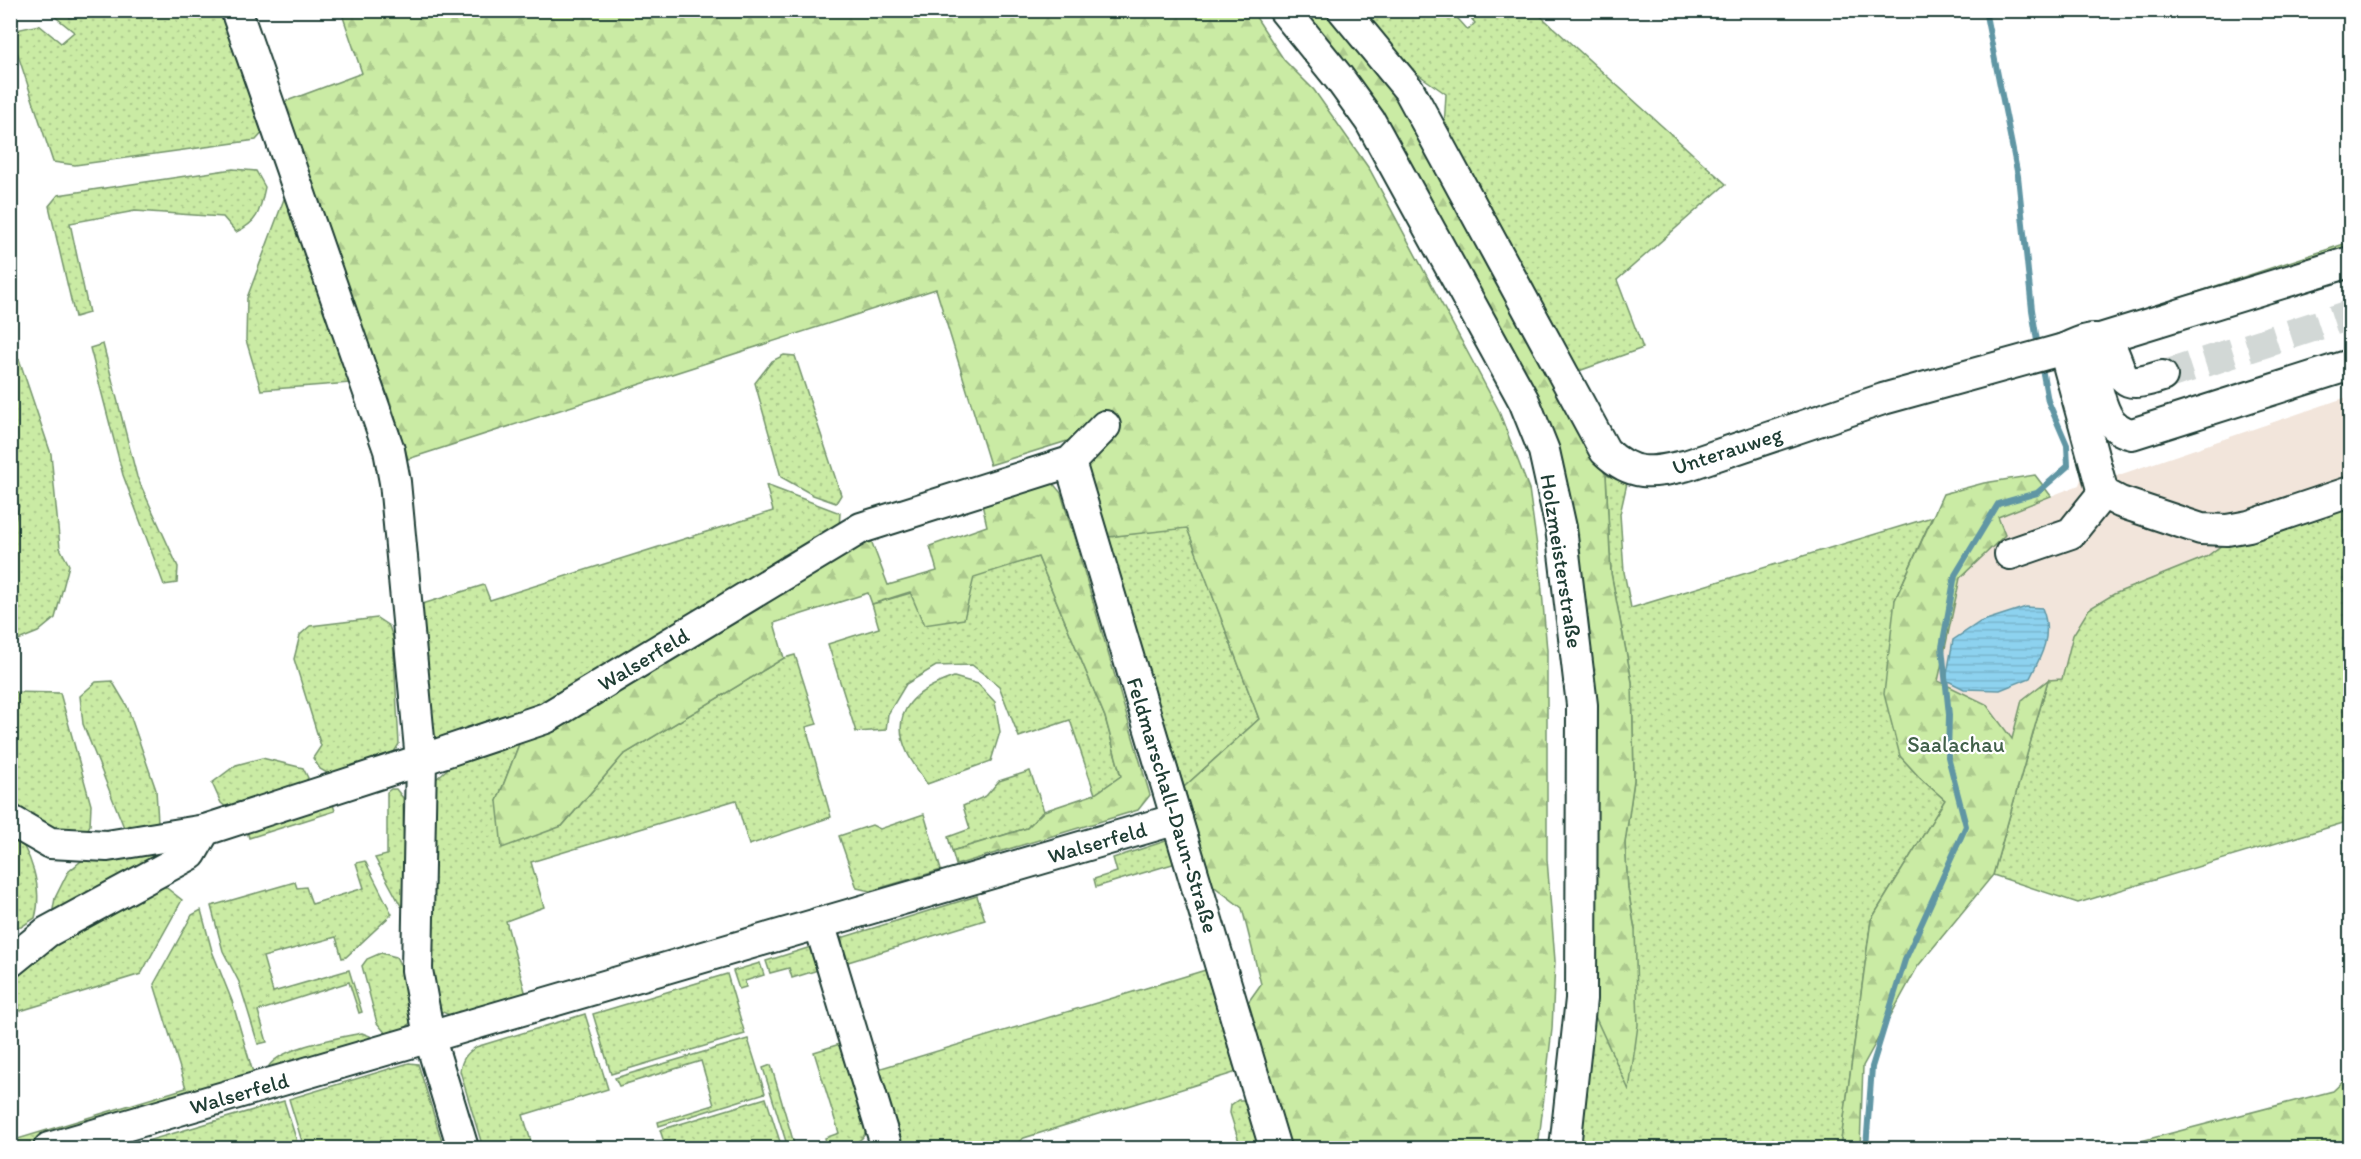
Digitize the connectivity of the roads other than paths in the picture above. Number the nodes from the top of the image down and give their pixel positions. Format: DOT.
graph roads {
  1 [pos="236,10"];
  2 [pos="1284,10"];
  3 [pos="1343,10"];
  4 [pos="2350,262"];
  5 [pos="2100,339"];
  6 [pos="2059,350"];
  7 [pos="2350,365"];
  8 [pos="2162,376"];
  9 [pos="1104,426"];
  10 [pos="1070,462"];
  11 [pos="2350,492"];
  12 [pos="2103,494"];
  13 [pos="2010,554"];
  14 [pos="421,760"];
  15 [pos="1177,819"];
  16 [pos="10,820"];
  17 [pos="205,830"];
  18 [pos="819,923"];
  19 [pos="46,932"];
  20 [pos="10,936"];
  21 [pos="10,962"];
  22 [pos="429,1036"];
  23 [pos="49,1149"];
  24 [pos="464,1149"];
  25 [pos="887,1149"];
  26 [pos="1275,1149"];
  27 [pos="1565,1149"];
  1 -- 14 [label="street"];
  2 -- 27 [label="street, Holzmeisterstraße"];
  3 -- 6 [label="street, Unterauweg"];
  4 -- 5 [label="street, Unterauweg"];
  5 -- 6 [label="street, Unterauweg"];
  5 -- 8 [label="street"];
  6 -- 7 [label="street"];
  6 -- 12 [label="street"];
  9 -- 10 [label="street, Walserfeld"];
  10 -- 14 [label="street, Walserfeld"];
  10 -- 15 [label="street, Feldmarschall-Daun-Straße"];
  11 -- 12 [label="street"];
  12 -- 13 [label="street"];
  14 -- 17 [label="street, Walserfeld"];
  14 -- 22 [label="street"];
  15 -- 18 [label="street, Walserfeld"];
  15 -- 26 [label="street, Feldmarschall-Daun-Straße"];
  16 -- 17 [label="street, Walserfeld"];
  17 -- 19 [label="street"];
  18 -- 22 [label="street, Walserfeld"];
  18 -- 25 [label="street"];
  19 -- 20 [label="street"];
  19 -- 21 [label="street"];
  22 -- 23 [label="street, Walserfeld"];
  22 -- 24 [label="street"];
}
